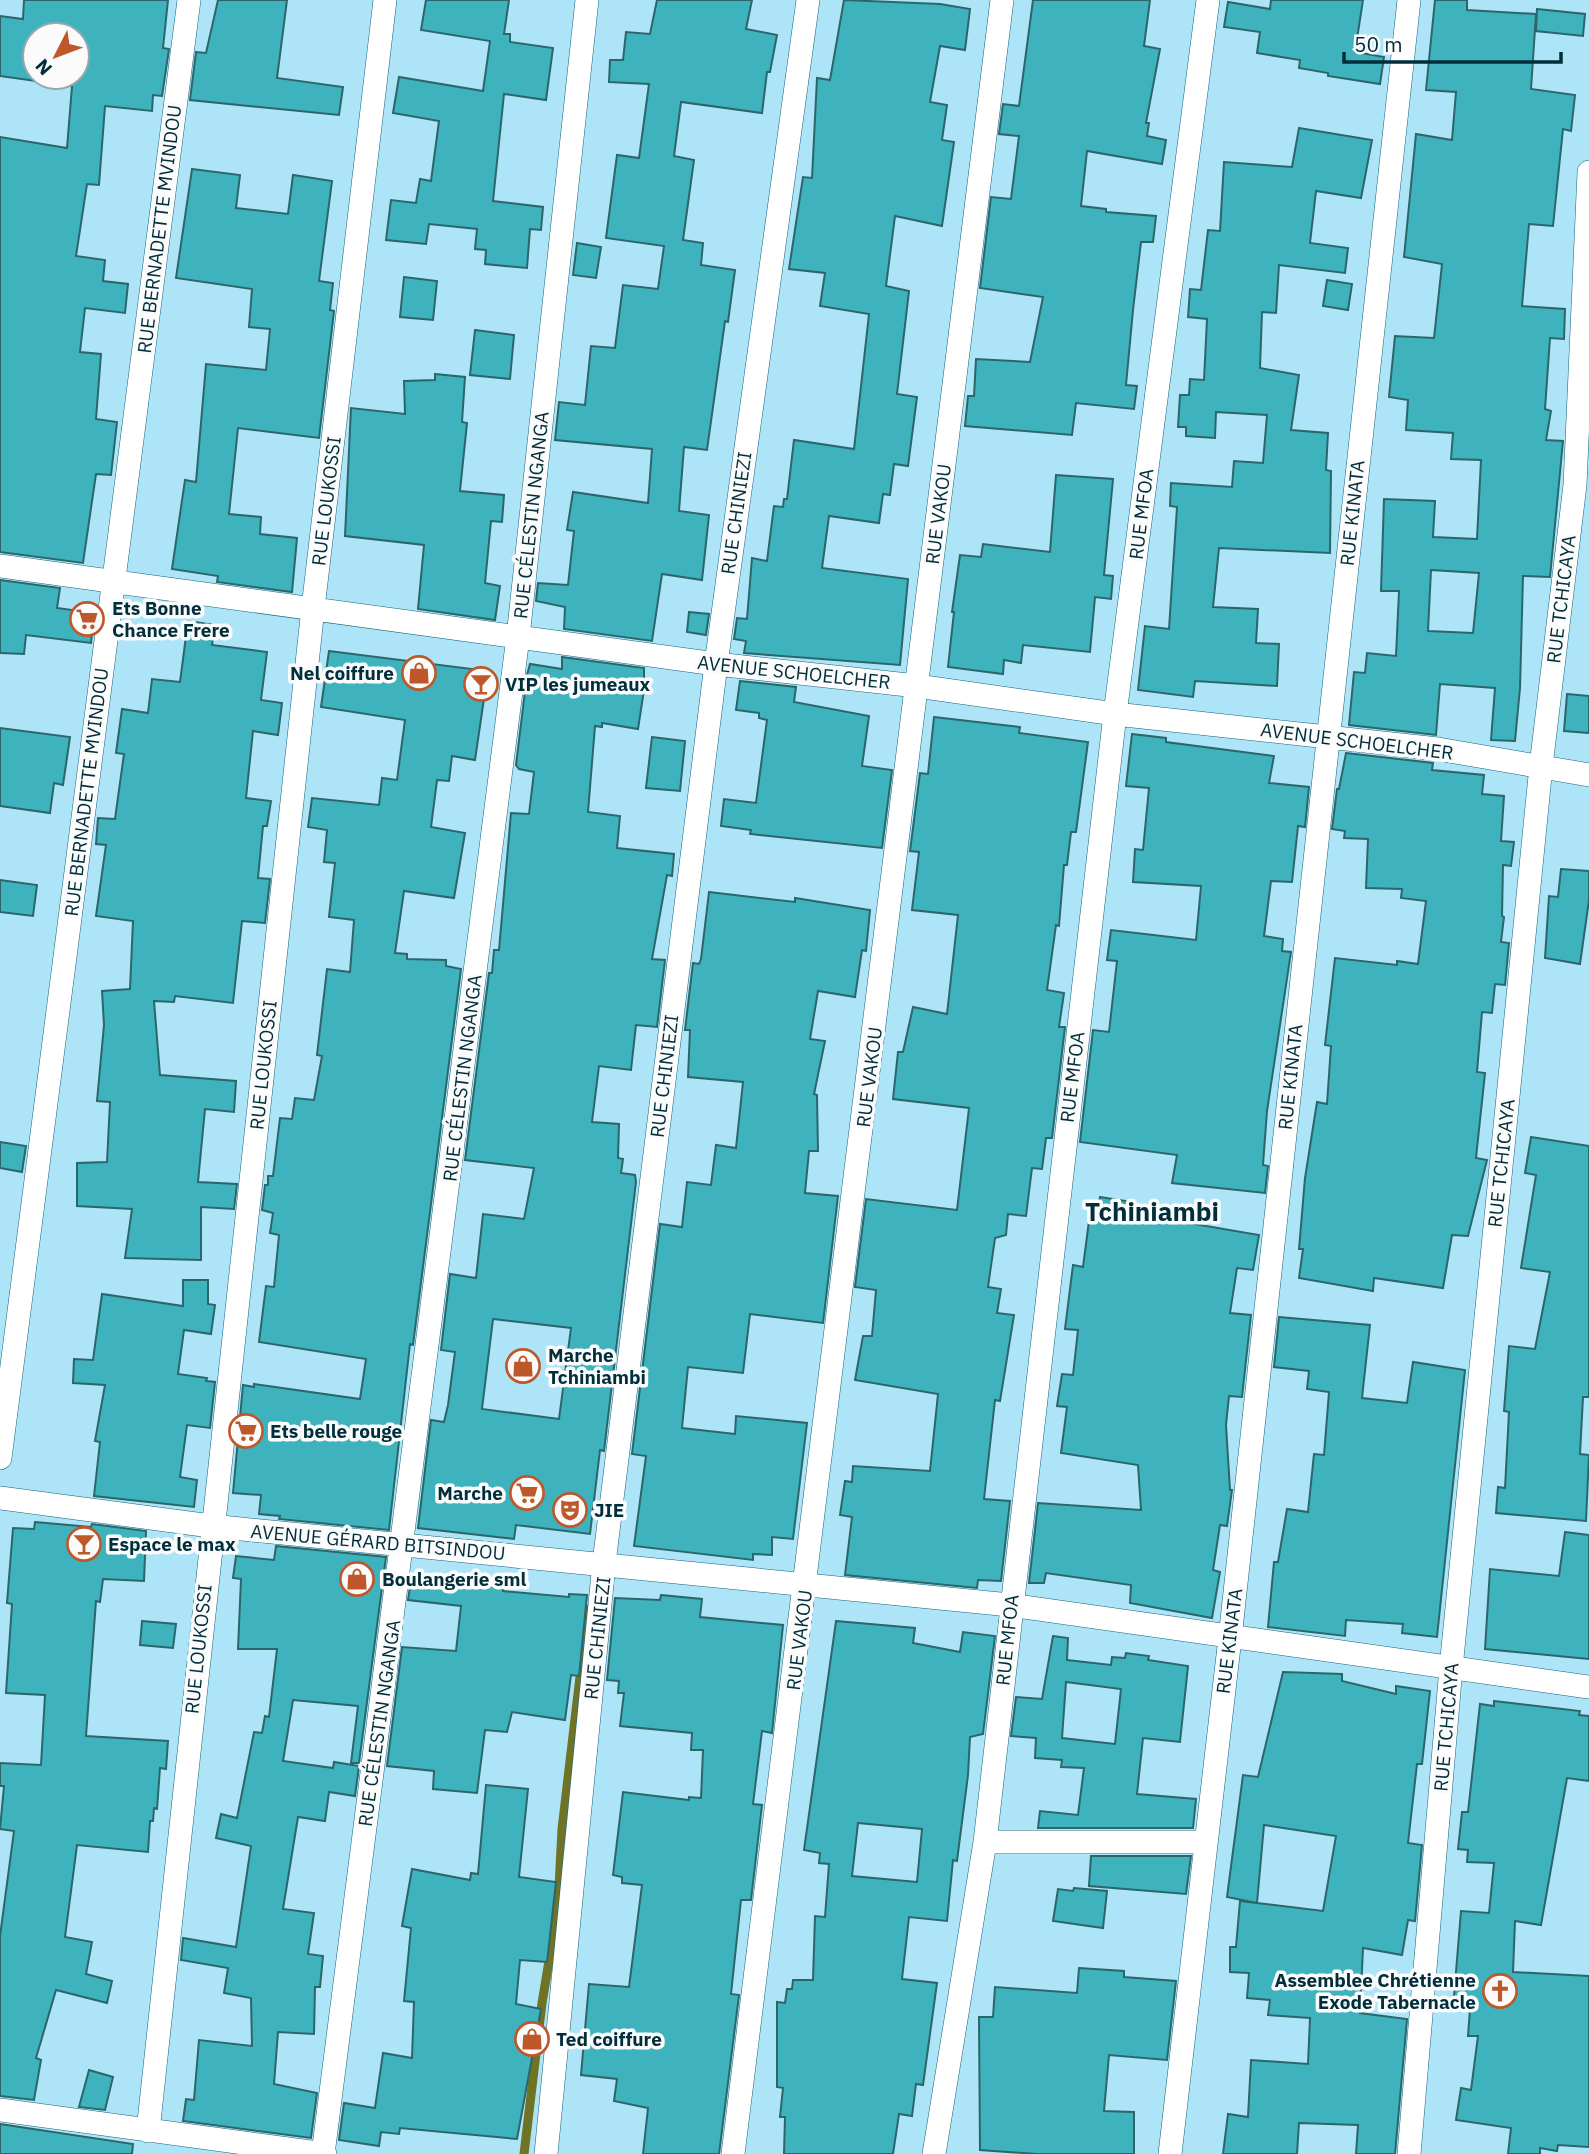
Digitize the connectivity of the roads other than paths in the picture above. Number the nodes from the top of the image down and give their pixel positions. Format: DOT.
graph roads {
  1 [pos="189,0"];
  2 [pos="385,0"];
  3 [pos="587,0"];
  4 [pos="808,0"];
  5 [pos="1002,0"];
  6 [pos="1208,0"];
  7 [pos="1409,0"];
  8 [pos="1589,172"];
  9 [pos="0,566"];
  10 [pos="114,580"];
  11 [pos="313,608"];
  12 [pos="518,637"];
  13 [pos="716,664"];
  14 [pos="917,686"];
  15 [pos="1115,714"];
  16 [pos="1327,737"];
  17 [pos="1541,766"];
  18 [pos="1589,775"];
  19 [pos="0,1458"];
  20 [pos="0,1498"];
  21 [pos="211,1526"];
  22 [pos="403,1544"];
  23 [pos="604,1563"];
  24 [pos="806,1586"];
  25 [pos="1010,1605"];
  26 [pos="1230,1639"];
  27 [pos="1451,1668"];
  28 [pos="1589,1687"];
  29 [pos="985,1842"];
  30 [pos="1205,1842"];
  31 [pos="0,2110"];
  32 [pos="148,2131"];
  33 [pos="324,2154"];
  34 [pos="546,2154"];
  35 [pos="733,2154"];
  36 [pos="934,2154"];
  37 [pos="1170,2154"];
  38 [pos="1409,2154"];
  1 -- 10 [label="street, RUE BERNADETTE MVINDOU"];
  2 -- 11 [label="street, RUE LOUKOSSI"];
  3 -- 12 [label="street, RUE CÉLESTIN NGANGA"];
  4 -- 13 [label="street, RUE CHINIEZI"];
  5 -- 14 [label="street, RUE VAKOU"];
  6 -- 15 [label="street, RUE MFOA"];
  7 -- 16 [label="street, RUE KINATA"];
  8 -- 17 [label="street, RUE TCHICAYA"];
  9 -- 10 [label="street, AVENUE SCHOELCHER"];
  10 -- 11 [label="street, AVENUE SCHOELCHER"];
  10 -- 19 [label="street, RUE BERNADETTE MVINDOU"];
  11 -- 12 [label="street, AVENUE SCHOELCHER"];
  11 -- 21 [label="street, RUE LOUKOSSI"];
  12 -- 13 [label="street, AVENUE SCHOELCHER"];
  12 -- 22 [label="street, RUE CÉLESTIN NGANGA"];
  13 -- 14 [label="street, AVENUE SCHOELCHER"];
  13 -- 23 [label="street, RUE CHINIEZI"];
  14 -- 15 [label="street, AVENUE SCHOELCHER"];
  14 -- 24 [label="street, RUE VAKOU"];
  15 -- 16 [label="street, AVENUE SCHOELCHER"];
  15 -- 25 [label="street, RUE MFOA"];
  16 -- 17 [label="street, AVENUE SCHOELCHER"];
  16 -- 26 [label="street, RUE KINATA"];
  17 -- 18 [label="street, AVENUE SCHOELCHER"];
  17 -- 27 [label="street, RUE TCHICAYA"];
  20 -- 21 [label="street, AVENUE GÉRARD BITSINDOU"];
  21 -- 22 [label="street, AVENUE GÉRARD BITSINDOU"];
  21 -- 32 [label="street, RUE LOUKOSSI"];
  22 -- 23 [label="street, AVENUE GÉRARD BITSINDOU"];
  22 -- 33 [label="street, RUE CÉLESTIN NGANGA"];
  23 -- 24 [label="street, AVENUE GÉRARD BITSINDOU"];
  23 -- 34 [label="street, RUE CHINIEZI"];
  24 -- 25 [label="street, AVENUE GÉRARD BITSINDOU"];
  24 -- 35 [label="street, RUE VAKOU"];
  25 -- 26 [label="street, AVENUE GÉRARD BITSINDOU"];
  25 -- 29 [label="street, RUE MFOA"];
  26 -- 27 [label="street, AVENUE GÉRARD BITSINDOU"];
  26 -- 30 [label="street, RUE KINATA"];
  27 -- 28 [label="street, AVENUE GÉRARD BITSINDOU"];
  27 -- 38 [label="street, RUE TCHICAYA"];
  29 -- 30 [label="street"];
  29 -- 36 [label="street, RUE MFOA"];
  30 -- 37 [label="street, RUE KINATA"];
  31 -- 32 [label="street"];
  32 -- 33 [label="street"];
}
